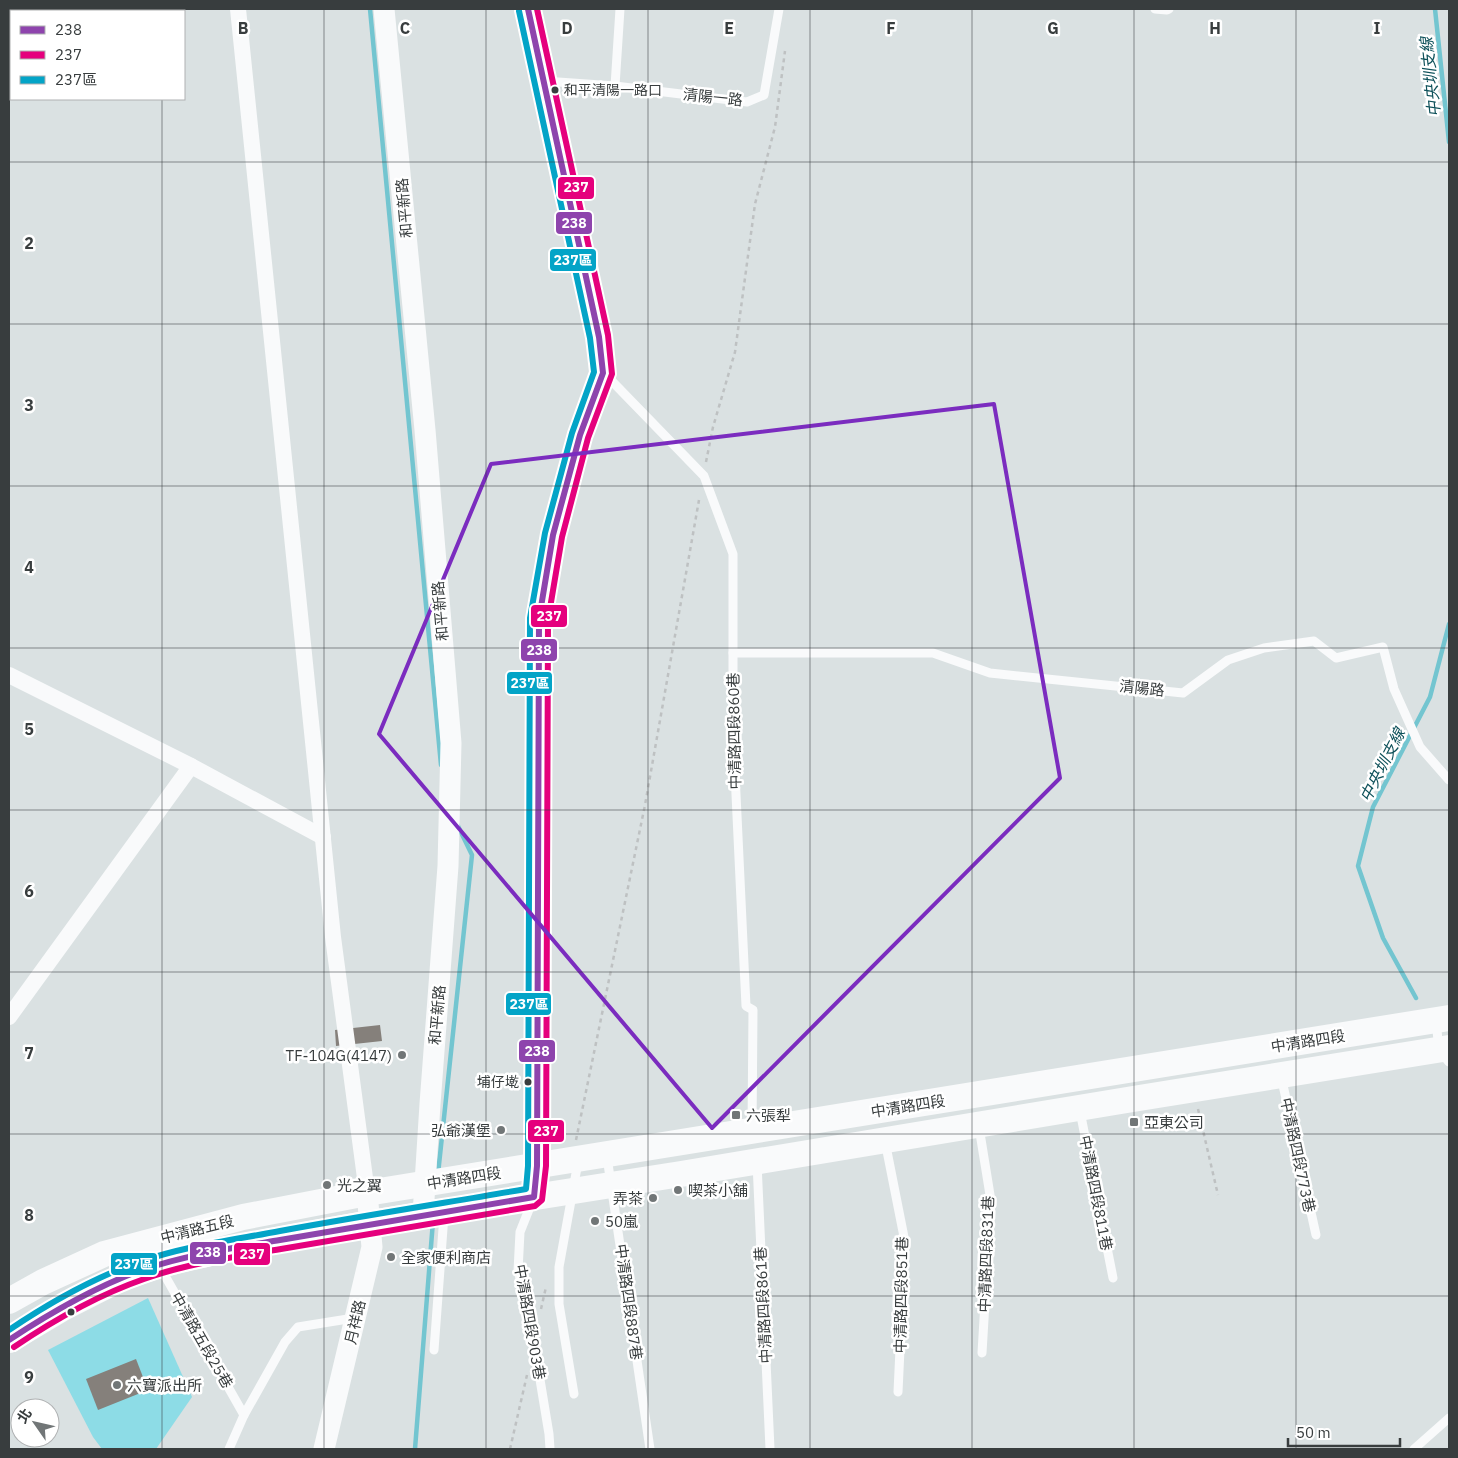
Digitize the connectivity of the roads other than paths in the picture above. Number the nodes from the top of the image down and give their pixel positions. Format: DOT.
graph roads {
  1 [pos="238,9"];
  2 [pos="384,9"];
  3 [pos="528,9"];
  4 [pos="620,9"];
  5 [pos="779,9"];
  6 [pos="1155,9"];
  7 [pos="1169,9"];
  8 [pos="544,81"];
  9 [pos="615,86"];
  10 [pos="603,373"];
  11 [pos="733,652"];
  12 [pos="9,675"];
  13 [pos="191,766"];
  14 [pos="1449,780"];
  15 [pos="323,837"];
  16 [pos="9,1017"];
  17 [pos="1442,1020"];
  18 [pos="1446,1053"];
  19 [pos="1280,1076"];
  20 [pos="1080,1108"];
  21 [pos="839,1117"];
  22 [pos="978,1125"];
  23 [pos="752,1131"];
  24 [pos="885,1140"];
  25 [pos="845,1147"];
  26 [pos="607,1154"];
  27 [pos="579,1159"];
  28 [pos="757,1161"];
  29 [pos="537,1166"];
  30 [pos="434,1182"];
  31 [pos="612,1184"];
  32 [pos="572,1191"];
  33 [pos="367,1193"];
  34 [pos="534,1198"];
  35 [pos="433,1214"];
  36 [pos="370,1223"];
  37 [pos="1316,1234"];
  38 [pos="159,1265"];
  39 [pos="1113,1278"];
  40 [pos="9,1301"];
  41 [pos="356,1318"];
  42 [pos="9,1340"];
  43 [pos="434,1350"];
  44 [pos="982,1353"];
  45 [pos="898,1392"];
  46 [pos="574,1394"];
  47 [pos="244,1415"];
  48 [pos="1449,1418"];
  49 [pos="229,1449"];
  50 [pos="324,1449"];
  51 [pos="550,1449"];
  52 [pos="650,1449"];
  53 [pos="770,1449"];
  54 [pos="1414,1449"];
  1 -- 15 [label="street"];
  2 -- 30 [label="street, 和平新路"];
  3 -- 8 [label="street"];
  4 -- 9 [label="lane"];
  5 -- 9 [label="lane, 清陽一路"];
  6 -- 7 [label="lane"];
  8 -- 9 [label="lane, 清陽一路"];
  8 -- 10 [label="street"];
  10 -- 11 [label="lane, 中清路四段860巷"];
  10 -- 29 [label="street"];
  11 -- 14 [label="lane, 清陽路"];
  11 -- 23 [label="lane, 中清路四段860巷"];
  12 -- 13 [label="street"];
  13 -- 15 [label="street"];
  13 -- 16 [label="street"];
  15 -- 33 [label="street"];
  17 -- 18 [label="lane"];
  17 -- 21 [label="main road, 中清路四段"];
  18 -- 19 [label="main road, 中清路四段"];
  19 -- 20 [label="main road, 中清路四段"];
  19 -- 37 [label="lane, 中清路四段773巷"];
  20 -- 22 [label="main road, 中清路四段"];
  20 -- 39 [label="lane, 中清路四段811巷"];
  21 -- 23 [label="main road, 中清路四段"];
  21 -- 25 [label="main road"];
  22 -- 24 [label="main road, 中清路四段"];
  22 -- 44 [label="lane, 中清路四段831巷"];
  23 -- 26 [label="main road, 中清路四段"];
  24 -- 25 [label="main road, 中清路四段"];
  24 -- 45 [label="lane, 中清路四段851巷"];
  25 -- 28 [label="main road, 中清路四段"];
  26 -- 27 [label="main road, 中清路四段"];
  26 -- 31 [label="lane, 中清路四段887巷"];
  27 -- 29 [label="main road, 中清路四段"];
  27 -- 32 [label="lane"];
  28 -- 31 [label="main road, 中清路四段"];
  28 -- 53 [label="lane, 中清路四段861巷"];
  29 -- 30 [label="main road, 中清路四段"];
  29 -- 34 [label="street"];
  30 -- 33 [label="main road, 中清路四段"];
  30 -- 35 [label="street, 和平新路"];
  31 -- 32 [label="main road, 中清路四段"];
  31 -- 52 [label="lane, 中清路四段887巷"];
  32 -- 34 [label="main road, 中清路四段"];
  32 -- 46 [label="lane"];
  33 -- 36 [label="street, 月祥路"];
  33 -- 40 [label="main road, 中清路五段"];
  34 -- 35 [label="main road, 中清路四段"];
  34 -- 51 [label="lane, 中清路四段903巷"];
  35 -- 36 [label="main road, 中清路四段"];
  35 -- 43 [label="lane"];
  36 -- 38 [label="main road, 中清路五段"];
  36 -- 41 [label="street, 月祥路"];
  38 -- 42 [label="main road, 中清路五段"];
  38 -- 47 [label="lane, 中清路五段25巷"];
  41 -- 47 [label="lane"];
  41 -- 50 [label="street, 月祥路"];
  47 -- 49 [label="lane"];
  48 -- 54 [label="lane"];
}
